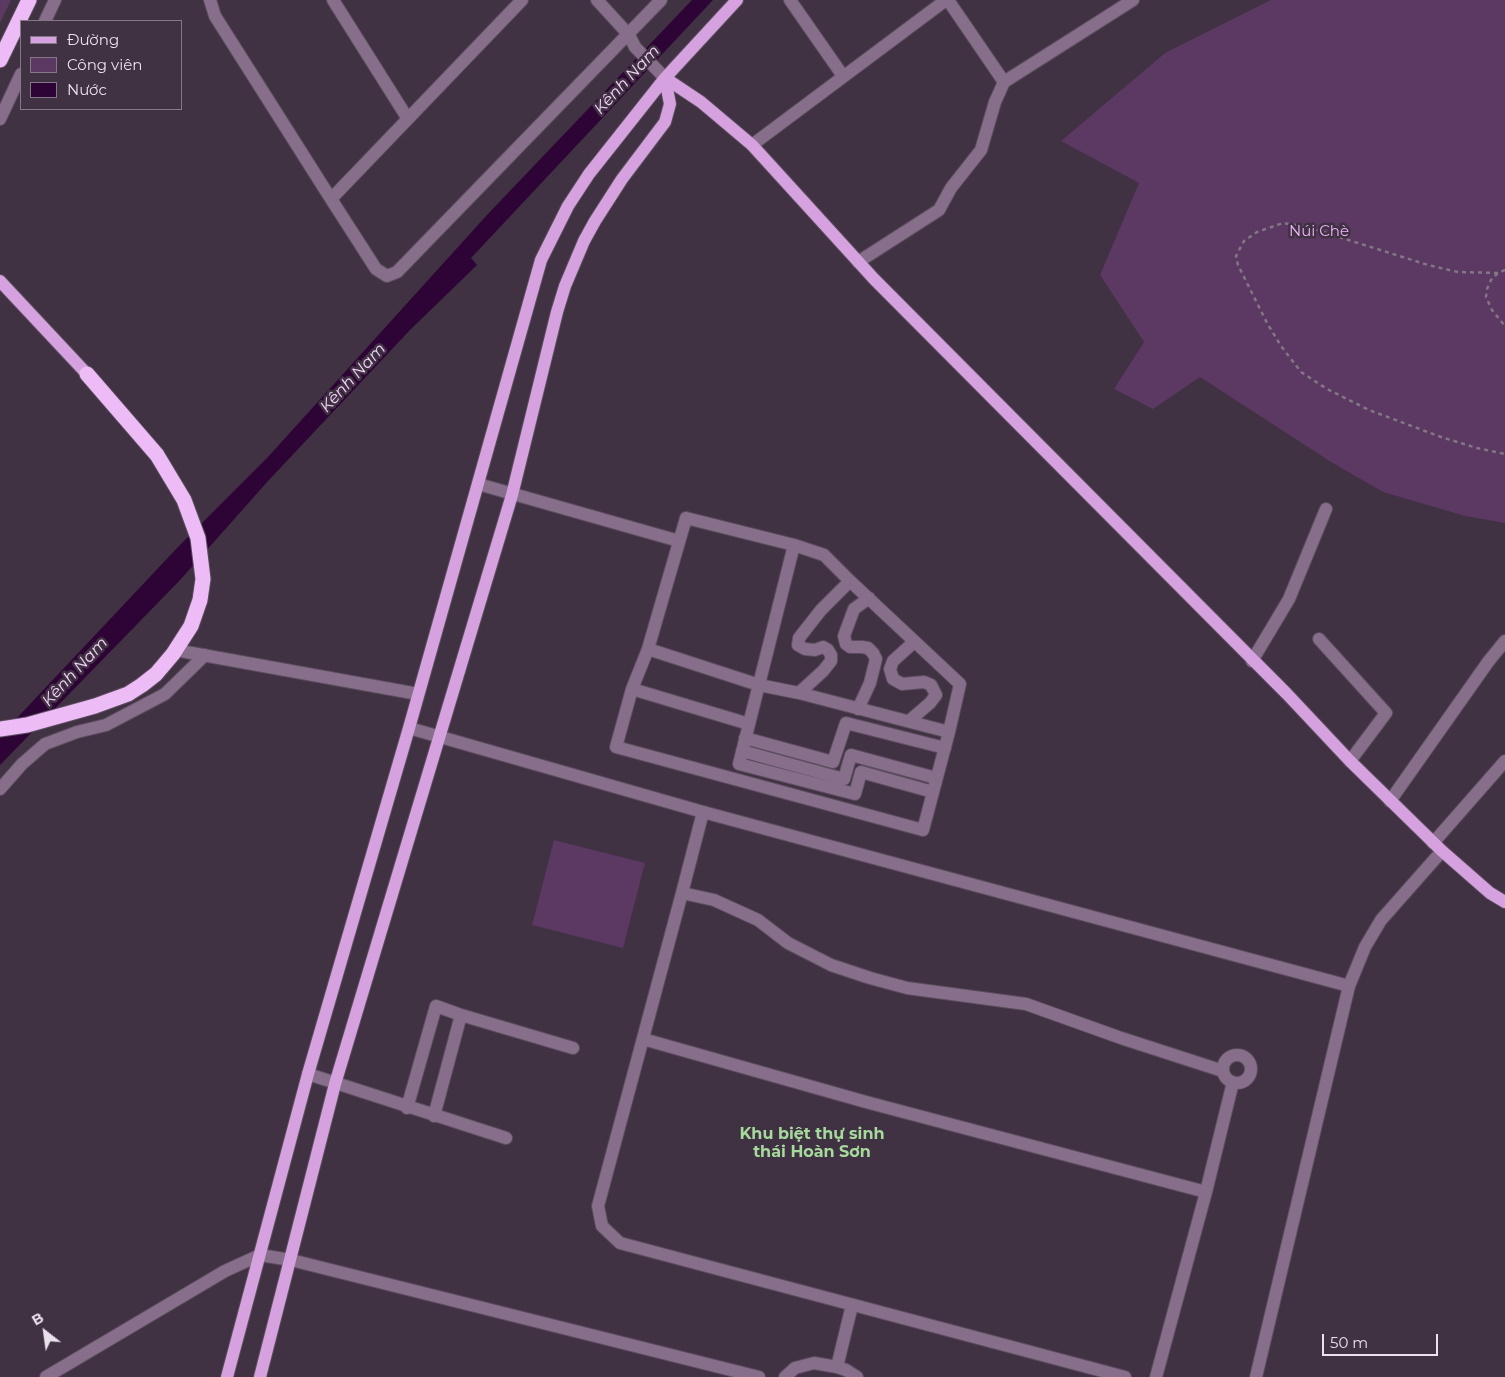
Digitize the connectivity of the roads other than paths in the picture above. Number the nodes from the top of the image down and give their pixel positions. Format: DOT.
graph roads {
  1 [pos="29,0"];
  2 [pos="55,0"];
  3 [pos="210,0"];
  4 [pos="522,0"];
  5 [pos="597,0"];
  6 [pos="661,0"];
  7 [pos="737,0"];
  8 [pos="790,0"];
  9 [pos="947,0"];
  10 [pos="1133,0"];
  11 [pos="338,2"];
  12 [pos="45,20"];
  13 [pos="629,35"];
  14 [pos="0,60"];
  15 [pos="20,76"];
  16 [pos="843,76"];
  17 [pos="665,78"];
  18 [pos="1004,82"];
  19 [pos="0,119"];
  20 [pos="408,119"];
  21 [pos="752,145"];
  22 [pos="331,199"];
  23 [pos="858,262"];
  24 [pos="0,281"];
  25 [pos="87,374"];
  26 [pos="478,484"];
  27 [pos="512,495"];
  28 [pos="1326,509"];
  29 [pos="679,541"];
  30 [pos="794,544"];
  31 [pos="850,581"];
  32 [pos="869,598"];
  33 [pos="1319,639"];
  34 [pos="914,642"];
  35 [pos="1505,642"];
  36 [pos="648,649"];
  37 [pos="175,650"];
  38 [pos="205,655"];
  39 [pos="1252,660"];
  40 [pos="759,685"];
  41 [pos="632,689"];
  42 [pos="799,693"];
  43 [pos="418,694"];
  44 [pos="858,709"];
  45 [pos="909,721"];
  46 [pos="749,724"];
  47 [pos="409,728"];
  48 [pos="0,729"];
  49 [pos="949,732"];
  50 [pos="440,736"];
  51 [pos="746,738"];
  52 [pos="945,748"];
  53 [pos="742,751"];
  54 [pos="1350,761"];
  55 [pos="1505,761"];
  56 [pos="936,778"];
  57 [pos="0,789"];
  58 [pos="933,792"];
  59 [pos="1390,801"];
  60 [pos="703,812"];
  61 [pos="1438,847"];
  62 [pos="682,893"];
  63 [pos="1505,902"];
  64 [pos="1349,986"];
  65 [pos="461,1015"];
  66 [pos="643,1039"];
  67 [pos="572,1048"];
  68 [pos="1223,1071"];
  69 [pos="308,1074"];
  70 [pos="1233,1082"];
  71 [pos="335,1084"];
  72 [pos="407,1108"];
  73 [pos="434,1116"];
  74 [pos="506,1138"];
  75 [pos="1206,1192"];
  76 [pos="260,1255"];
  77 [pos="291,1260"];
  78 [pos="852,1305"];
  79 [pos="837,1367"];
  80 [pos="46,1377"];
  81 [pos="227,1377"];
  82 [pos="260,1377"];
  83 [pos="759,1377"];
  84 [pos="785,1377"];
  85 [pos="857,1377"];
  86 [pos="1125,1377"];
  87 [pos="1156,1377"];
  88 [pos="1256,1377"];
  1 -- 14 [label="highway"];
  2 -- 12 [label="street"];
  3 -- 22 [label="street"];
  4 -- 20 [label="street"];
  5 -- 13 [label="street"];
  6 -- 13 [label="street"];
  7 -- 17 [label="main road"];
  8 -- 16 [label="street"];
  9 -- 16 [label="street"];
  9 -- 18 [label="street"];
  10 -- 18 [label="street"];
  11 -- 20 [label="street"];
  13 -- 17 [label="street"];
  13 -- 22 [label="street"];
  15 -- 19 [label="street"];
  16 -- 21 [label="street"];
  17 -- 21 [label="main road"];
  17 -- 26 [label="main road"];
  17 -- 27 [label="main road"];
  18 -- 23 [label="street"];
  20 -- 22 [label="street"];
  21 -- 23 [label="main road"];
  23 -- 39 [label="main road"];
  24 -- 25 [label="main road"];
  25 -- 37 [label="highway"];
  26 -- 27 [label="street"];
  26 -- 43 [label="main road"];
  27 -- 29 [label="street"];
  27 -- 50 [label="main road"];
  28 -- 39 [label="street"];
  29 -- 30 [label="street"];
  29 -- 36 [label="street"];
  30 -- 31 [label="street"];
  30 -- 40 [label="street"];
  31 -- 32 [label="street"];
  31 -- 42 [label="street"];
  32 -- 34 [label="street"];
  32 -- 44 [label="street"];
  33 -- 54 [label="street"];
  34 -- 45 [label="street"];
  34 -- 49 [label="street"];
  35 -- 59 [label="street"];
  36 -- 40 [label="street"];
  36 -- 41 [label="street"];
  37 -- 38 [label="street"];
  37 -- 48 [label="highway"];
  38 -- 43 [label="street"];
  38 -- 57 [label="street"];
  39 -- 54 [label="main road"];
  40 -- 42 [label="street"];
  40 -- 46 [label="street"];
  41 -- 46 [label="street"];
  41 -- 58 [label="street"];
  42 -- 44 [label="street"];
  43 -- 47 [label="main road"];
  44 -- 45 [label="street"];
  45 -- 49 [label="street"];
  46 -- 51 [label="street"];
  47 -- 50 [label="street"];
  47 -- 69 [label="main road"];
  49 -- 52 [label="street"];
  50 -- 60 [label="street"];
  50 -- 71 [label="main road"];
  51 -- 52 [label="street"];
  51 -- 53 [label="street"];
  52 -- 56 [label="street"];
  53 -- 56 [label="street"];
  53 -- 58 [label="street"];
  54 -- 59 [label="main road"];
  55 -- 61 [label="street"];
  56 -- 58 [label="street"];
  59 -- 61 [label="main road"];
  60 -- 62 [label="street"];
  60 -- 64 [label="street"];
  61 -- 63 [label="main road"];
  61 -- 64 [label="street"];
  62 -- 66 [label="street"];
  62 -- 68 [label="street"];
  64 -- 88 [label="street"];
  65 -- 67 [label="street"];
  65 -- 72 [label="street"];
  65 -- 73 [label="street"];
  66 -- 75 [label="street"];
  66 -- 78 [label="street"];
  68 -- 70 [label="street"];
  68 -- 70 [label="street"];
  69 -- 71 [label="street"];
  69 -- 76 [label="main road"];
  70 -- 75 [label="street"];
  71 -- 72 [label="street"];
  71 -- 77 [label="main road"];
  72 -- 73 [label="street"];
  73 -- 74 [label="street"];
  75 -- 87 [label="street"];
  76 -- 77 [label="street"];
  76 -- 80 [label="street"];
  76 -- 81 [label="main road"];
  77 -- 82 [label="main road"];
  77 -- 83 [label="street"];
  78 -- 79 [label="street"];
  78 -- 86 [label="street"];
  79 -- 84 [label="street"];
  79 -- 85 [label="street"];
}
